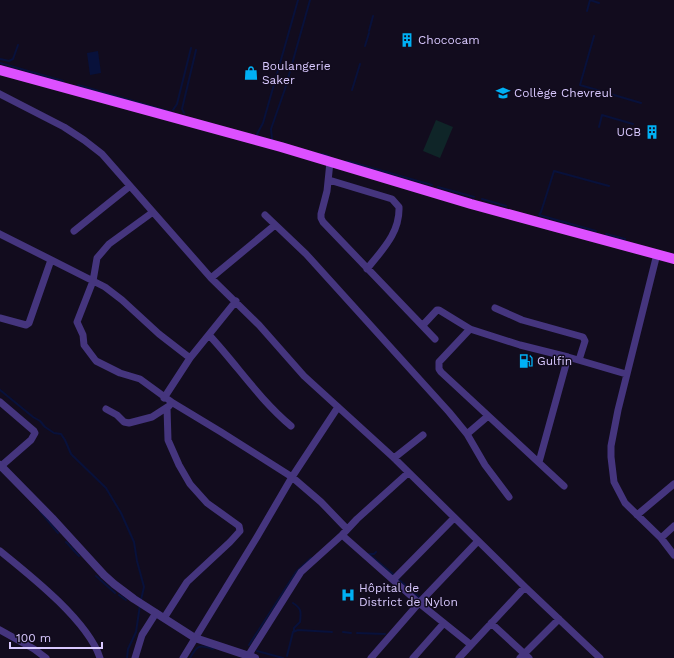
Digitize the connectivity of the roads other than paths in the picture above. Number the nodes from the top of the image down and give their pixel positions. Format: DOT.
graph roads {
  1 [pos="0,70"];
  2 [pos="0,94"];
  3 [pos="330,163"];
  4 [pos="329,176"];
  5 [pos="130,186"];
  6 [pos="153,212"];
  7 [pos="265,215"];
  8 [pos="275,225"];
  9 [pos="74,230"];
  10 [pos="0,234"];
  11 [pos="657,254"];
  12 [pos="674,259"];
  13 [pos="51,260"];
  14 [pos="367,269"];
  15 [pos="211,278"];
  16 [pos="94,281"];
  17 [pos="236,301"];
  18 [pos="495,308"];
  19 [pos="0,318"];
  20 [pos="422,326"];
  21 [pos="470,329"];
  22 [pos="209,335"];
  23 [pos="435,339"];
  24 [pos="568,357"];
  25 [pos="190,358"];
  26 [pos="578,360"];
  27 [pos="626,374"];
  28 [pos="164,398"];
  29 [pos="0,402"];
  30 [pos="170,406"];
  31 [pos="338,407"];
  32 [pos="106,409"];
  33 [pos="488,416"];
  34 [pos="291,426"];
  35 [pos="467,434"];
  36 [pos="423,435"];
  37 [pos="394,458"];
  38 [pos="539,462"];
  39 [pos="0,466"];
  40 [pos="408,473"];
  41 [pos="292,477"];
  42 [pos="674,484"];
  43 [pos="564,486"];
  44 [pos="508,497"];
  45 [pos="637,515"];
  46 [pos="454,518"];
  47 [pos="674,526"];
  48 [pos="347,529"];
  49 [pos="342,535"];
  50 [pos="661,538"];
  51 [pos="478,541"];
  52 [pos="0,551"];
  53 [pos="674,555"];
  54 [pos="393,580"];
  55 [pos="525,587"];
  56 [pos="419,603"];
  57 [pos="154,612"];
  58 [pos="164,618"];
  59 [pos="559,620"];
  60 [pos="444,623"];
  61 [pos="491,623"];
  62 [pos="0,630"];
  63 [pos="195,638"];
  64 [pos="470,644"];
  65 [pos="525,656"];
  66 [pos="252,657"];
  67 [pos="46,658"];
  68 [pos="100,658"];
  69 [pos="135,658"];
  70 [pos="183,658"];
  71 [pos="371,658"];
  72 [pos="413,658"];
  73 [pos="458,658"];
  74 [pos="600,658"];
  1 -- 3 [label="main road"];
  2 -- 5 [label="street"];
  3 -- 4 [label="street"];
  3 -- 11 [label="main road"];
  4 -- 14 [label="street"];
  4 -- 14 [label="street"];
  5 -- 6 [label="street"];
  5 -- 9 [label="street"];
  6 -- 15 [label="street"];
  6 -- 16 [label="street"];
  7 -- 8 [label="street"];
  8 -- 15 [label="street"];
  8 -- 35 [label="street"];
  10 -- 13 [label="street"];
  11 -- 12 [label="main road"];
  11 -- 27 [label="street"];
  13 -- 16 [label="street"];
  13 -- 19 [label="street"];
  14 -- 20 [label="street"];
  15 -- 17 [label="street"];
  16 -- 25 [label="street"];
  16 -- 28 [label="street"];
  17 -- 22 [label="street"];
  17 -- 31 [label="street"];
  18 -- 26 [label="street"];
  20 -- 21 [label="street"];
  20 -- 23 [label="street"];
  21 -- 24 [label="street"];
  21 -- 33 [label="street"];
  22 -- 25 [label="street"];
  22 -- 34 [label="street"];
  24 -- 26 [label="street"];
  24 -- 38 [label="street"];
  25 -- 28 [label="street"];
  26 -- 27 [label="street"];
  27 -- 45 [label="street"];
  28 -- 30 [label="street"];
  29 -- 39 [label="street"];
  30 -- 32 [label="street"];
  30 -- 41 [label="street"];
  30 -- 58 [label="street"];
  31 -- 37 [label="street"];
  31 -- 41 [label="street"];
  33 -- 35 [label="street"];
  33 -- 38 [label="street"];
  35 -- 44 [label="street"];
  36 -- 37 [label="street"];
  37 -- 40 [label="street"];
  38 -- 43 [label="street"];
  39 -- 57 [label="street"];
  40 -- 46 [label="street"];
  40 -- 48 [label="street"];
  41 -- 48 [label="street"];
  41 -- 63 [label="street"];
  42 -- 45 [label="street"];
  45 -- 50 [label="street"];
  46 -- 51 [label="street"];
  46 -- 54 [label="street"];
  47 -- 50 [label="street"];
  48 -- 49 [label="street"];
  49 -- 54 [label="street"];
  49 -- 66 [label="street"];
  50 -- 53 [label="street"];
  51 -- 55 [label="street"];
  51 -- 56 [label="street"];
  52 -- 68 [label="street"];
  54 -- 56 [label="street"];
  55 -- 59 [label="street"];
  55 -- 61 [label="street"];
  56 -- 60 [label="street"];
  56 -- 71 [label="street"];
  57 -- 58 [label="street"];
  57 -- 69 [label="street"];
  58 -- 63 [label="street"];
  59 -- 65 [label="street"];
  59 -- 74 [label="street"];
  60 -- 64 [label="street"];
  60 -- 72 [label="street"];
  61 -- 64 [label="street"];
  61 -- 65 [label="street"];
  62 -- 67 [label="street"];
  63 -- 66 [label="street"];
  63 -- 70 [label="street"];
  64 -- 73 [label="street"];
}
